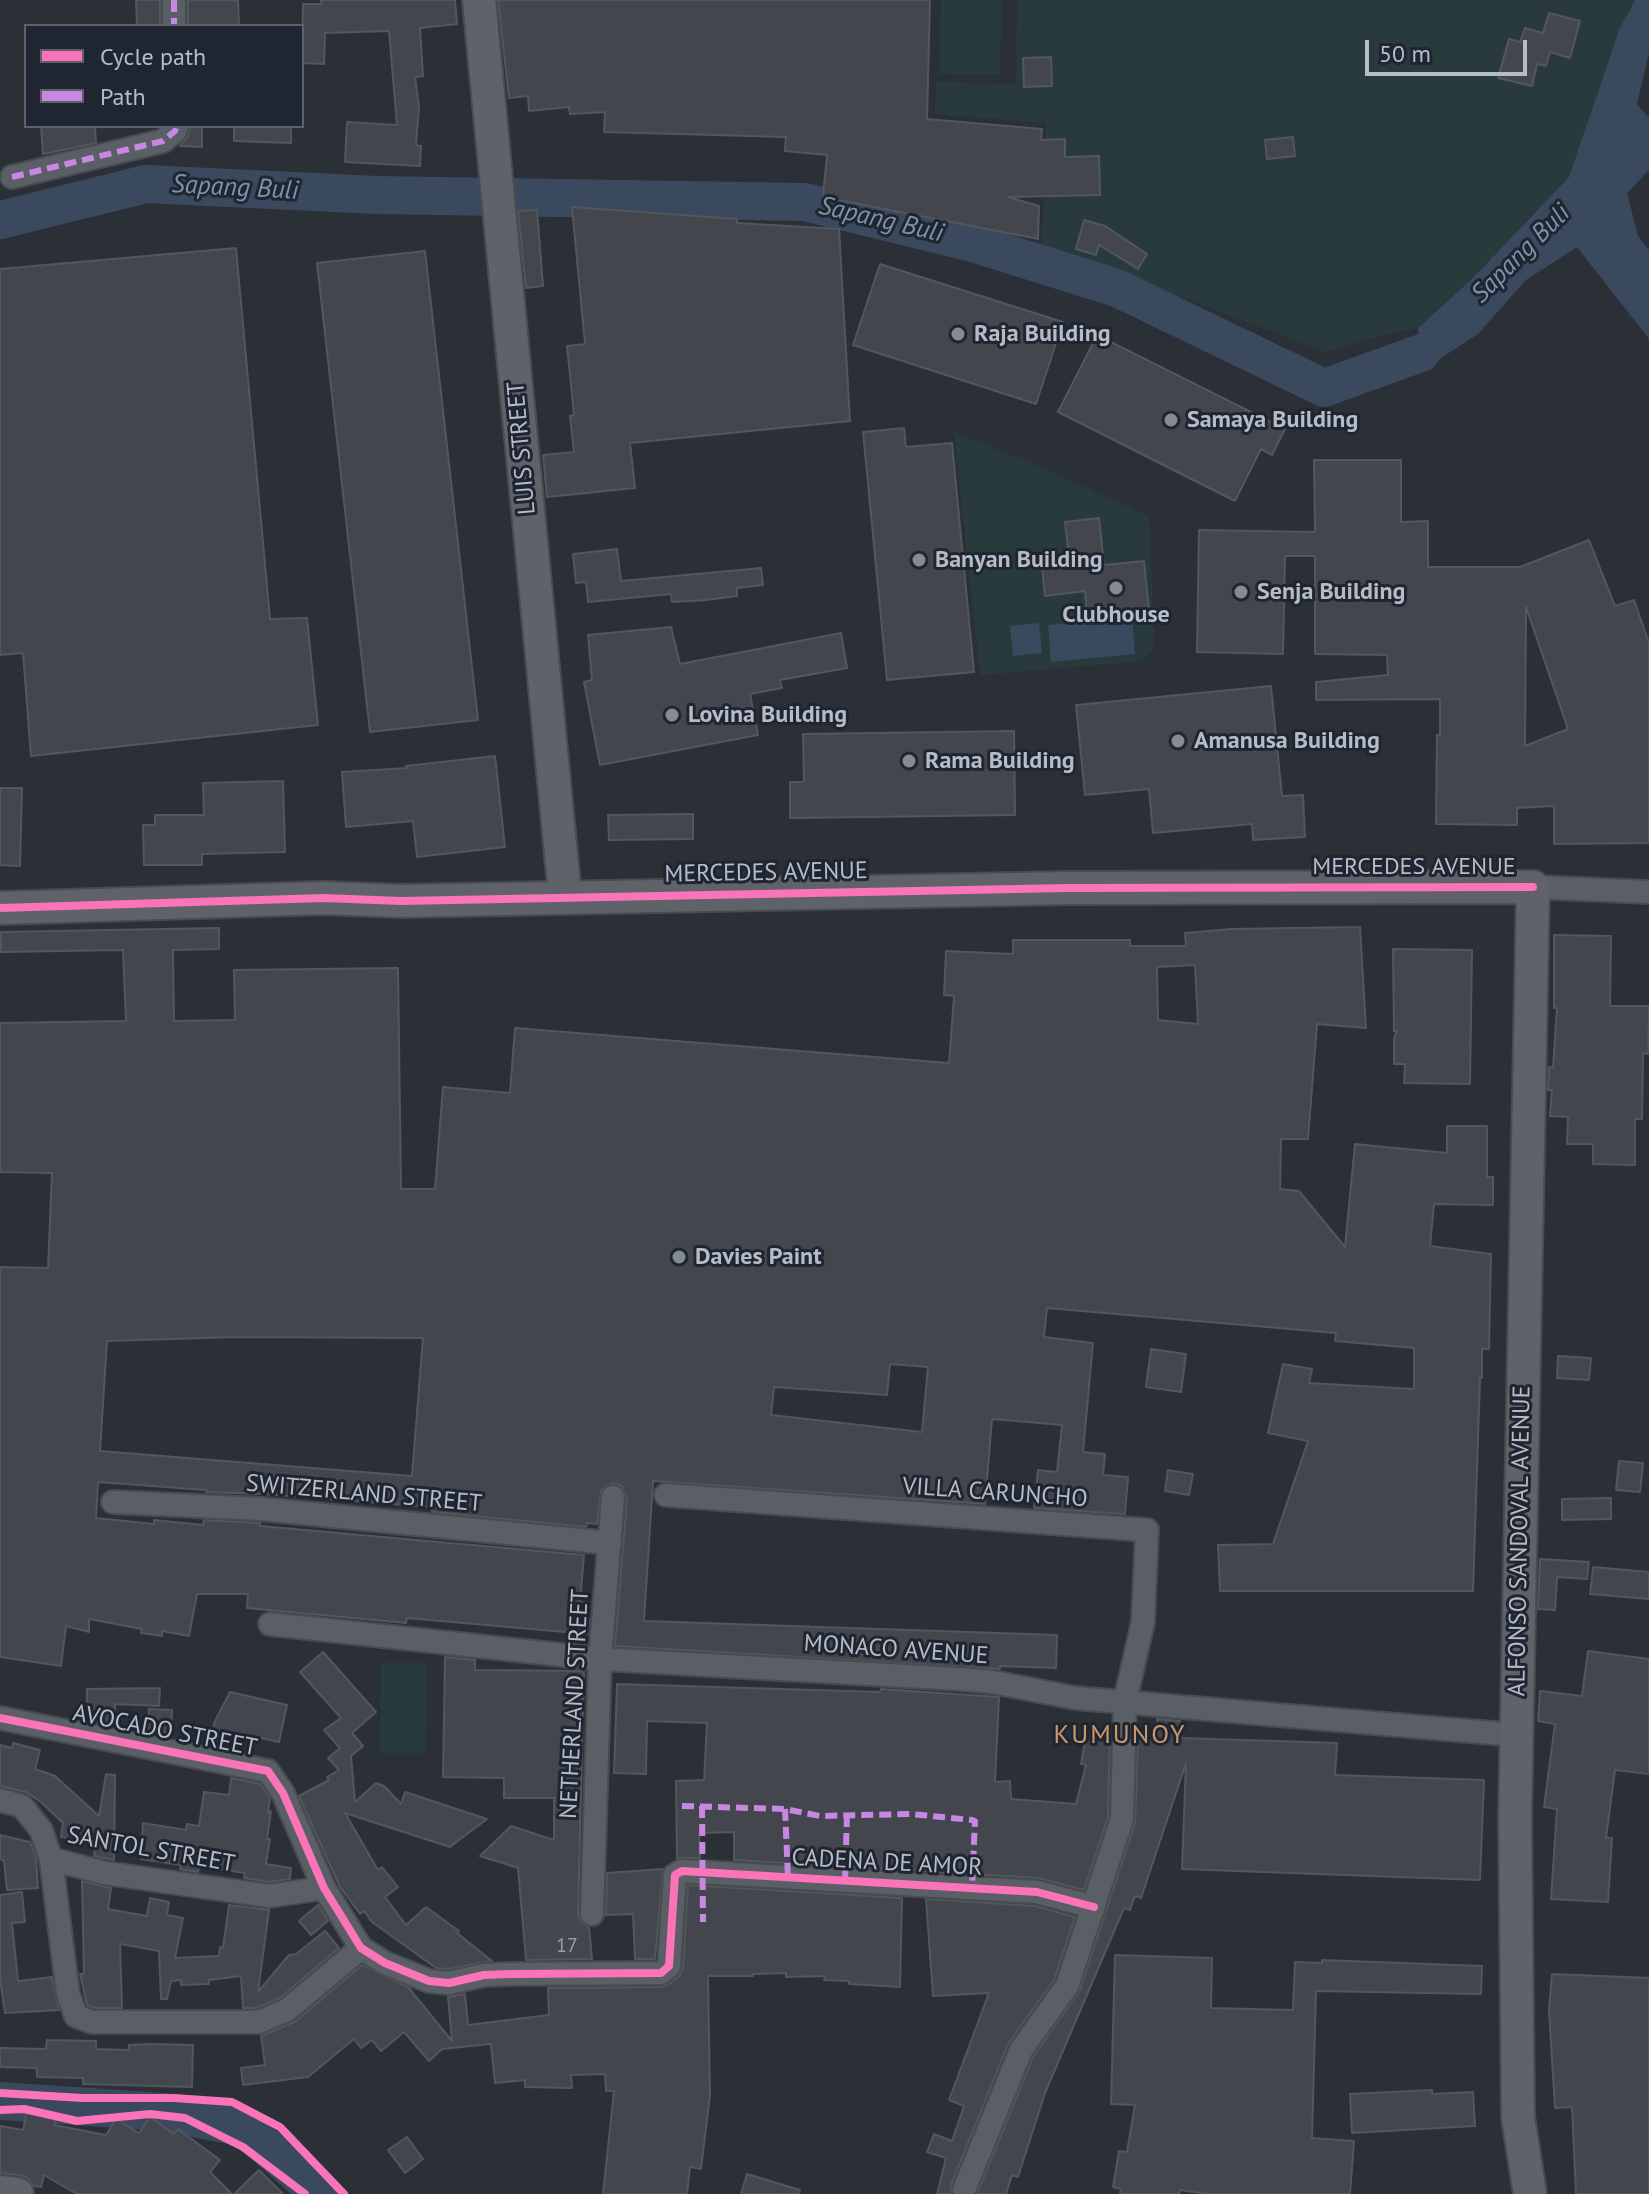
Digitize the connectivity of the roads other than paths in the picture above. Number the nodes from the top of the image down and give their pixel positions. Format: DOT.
graph roads {
  1 [pos="174,0"];
  2 [pos="479,0"];
  3 [pos="174,24"];
  4 [pos="176,128"];
  5 [pos="12,177"];
  6 [pos="1533,887"];
  7 [pos="1649,892"];
  8 [pos="565,896"];
  9 [pos="0,908"];
  10 [pos="666,1495"];
  11 [pos="613,1497"];
  12 [pos="113,1502"];
  13 [pos="610,1543"];
  14 [pos="270,1624"];
  15 [pos="600,1659"];
  16 [pos="1125,1701"];
  17 [pos="0,1718"];
  18 [pos="1517,1735"];
  19 [pos="0,1800"];
  20 [pos="51,1859"];
  21 [pos="324,1888"];
  22 [pos="1094,1907"];
  23 [pos="592,1914"];
  24 [pos="361,1948"];
  25 [pos="449,1983"];
  26 [pos="964,2190"];
  27 [pos="0,2192"];
  28 [pos="17,2194"];
  29 [pos="1530,2194"];
  1 -- 3 [label="street"];
  2 -- 8 [label="main road, LUIS STREET"];
  4 -- 5 [label="street"];
  6 -- 7 [label="street, MERCEDES AVENUE"];
  6 -- 8 [label="main road, MERCEDES AVENUE"];
  6 -- 18 [label="main road, ALFONSO SANDOVAL AVENUE"];
  8 -- 9 [label="main road, MERCEDES AVENUE"];
  10 -- 16 [label="street, VILLA CARUNCHO"];
  11 -- 13 [label="street, NETHERLAND STREET"];
  12 -- 13 [label="street, SWITZERLAND STREET"];
  13 -- 15 [label="street, NETHERLAND STREET"];
  14 -- 15 [label="street, MONACO AVENUE"];
  15 -- 16 [label="street, MONACO AVENUE"];
  15 -- 23 [label="street, NETHERLAND STREET"];
  16 -- 18 [label="street, MONACO AVENUE"];
  16 -- 22 [label="street"];
  17 -- 21 [label="street, AVOCADO STREET"];
  18 -- 29 [label="main road, ALFONSO SANDOVAL AVENUE"];
  19 -- 20 [label="street, SANTOL STREET"];
  20 -- 21 [label="street, SANTOL STREET"];
  20 -- 24 [label="street"];
  21 -- 24 [label="street, AVOCADO STREET"];
  22 -- 25 [label="street, CADENA DE AMOR"];
  22 -- 26 [label="street"];
  24 -- 25 [label="street, AVOCADO STREET"];
  27 -- 28 [label="main road"];
}
